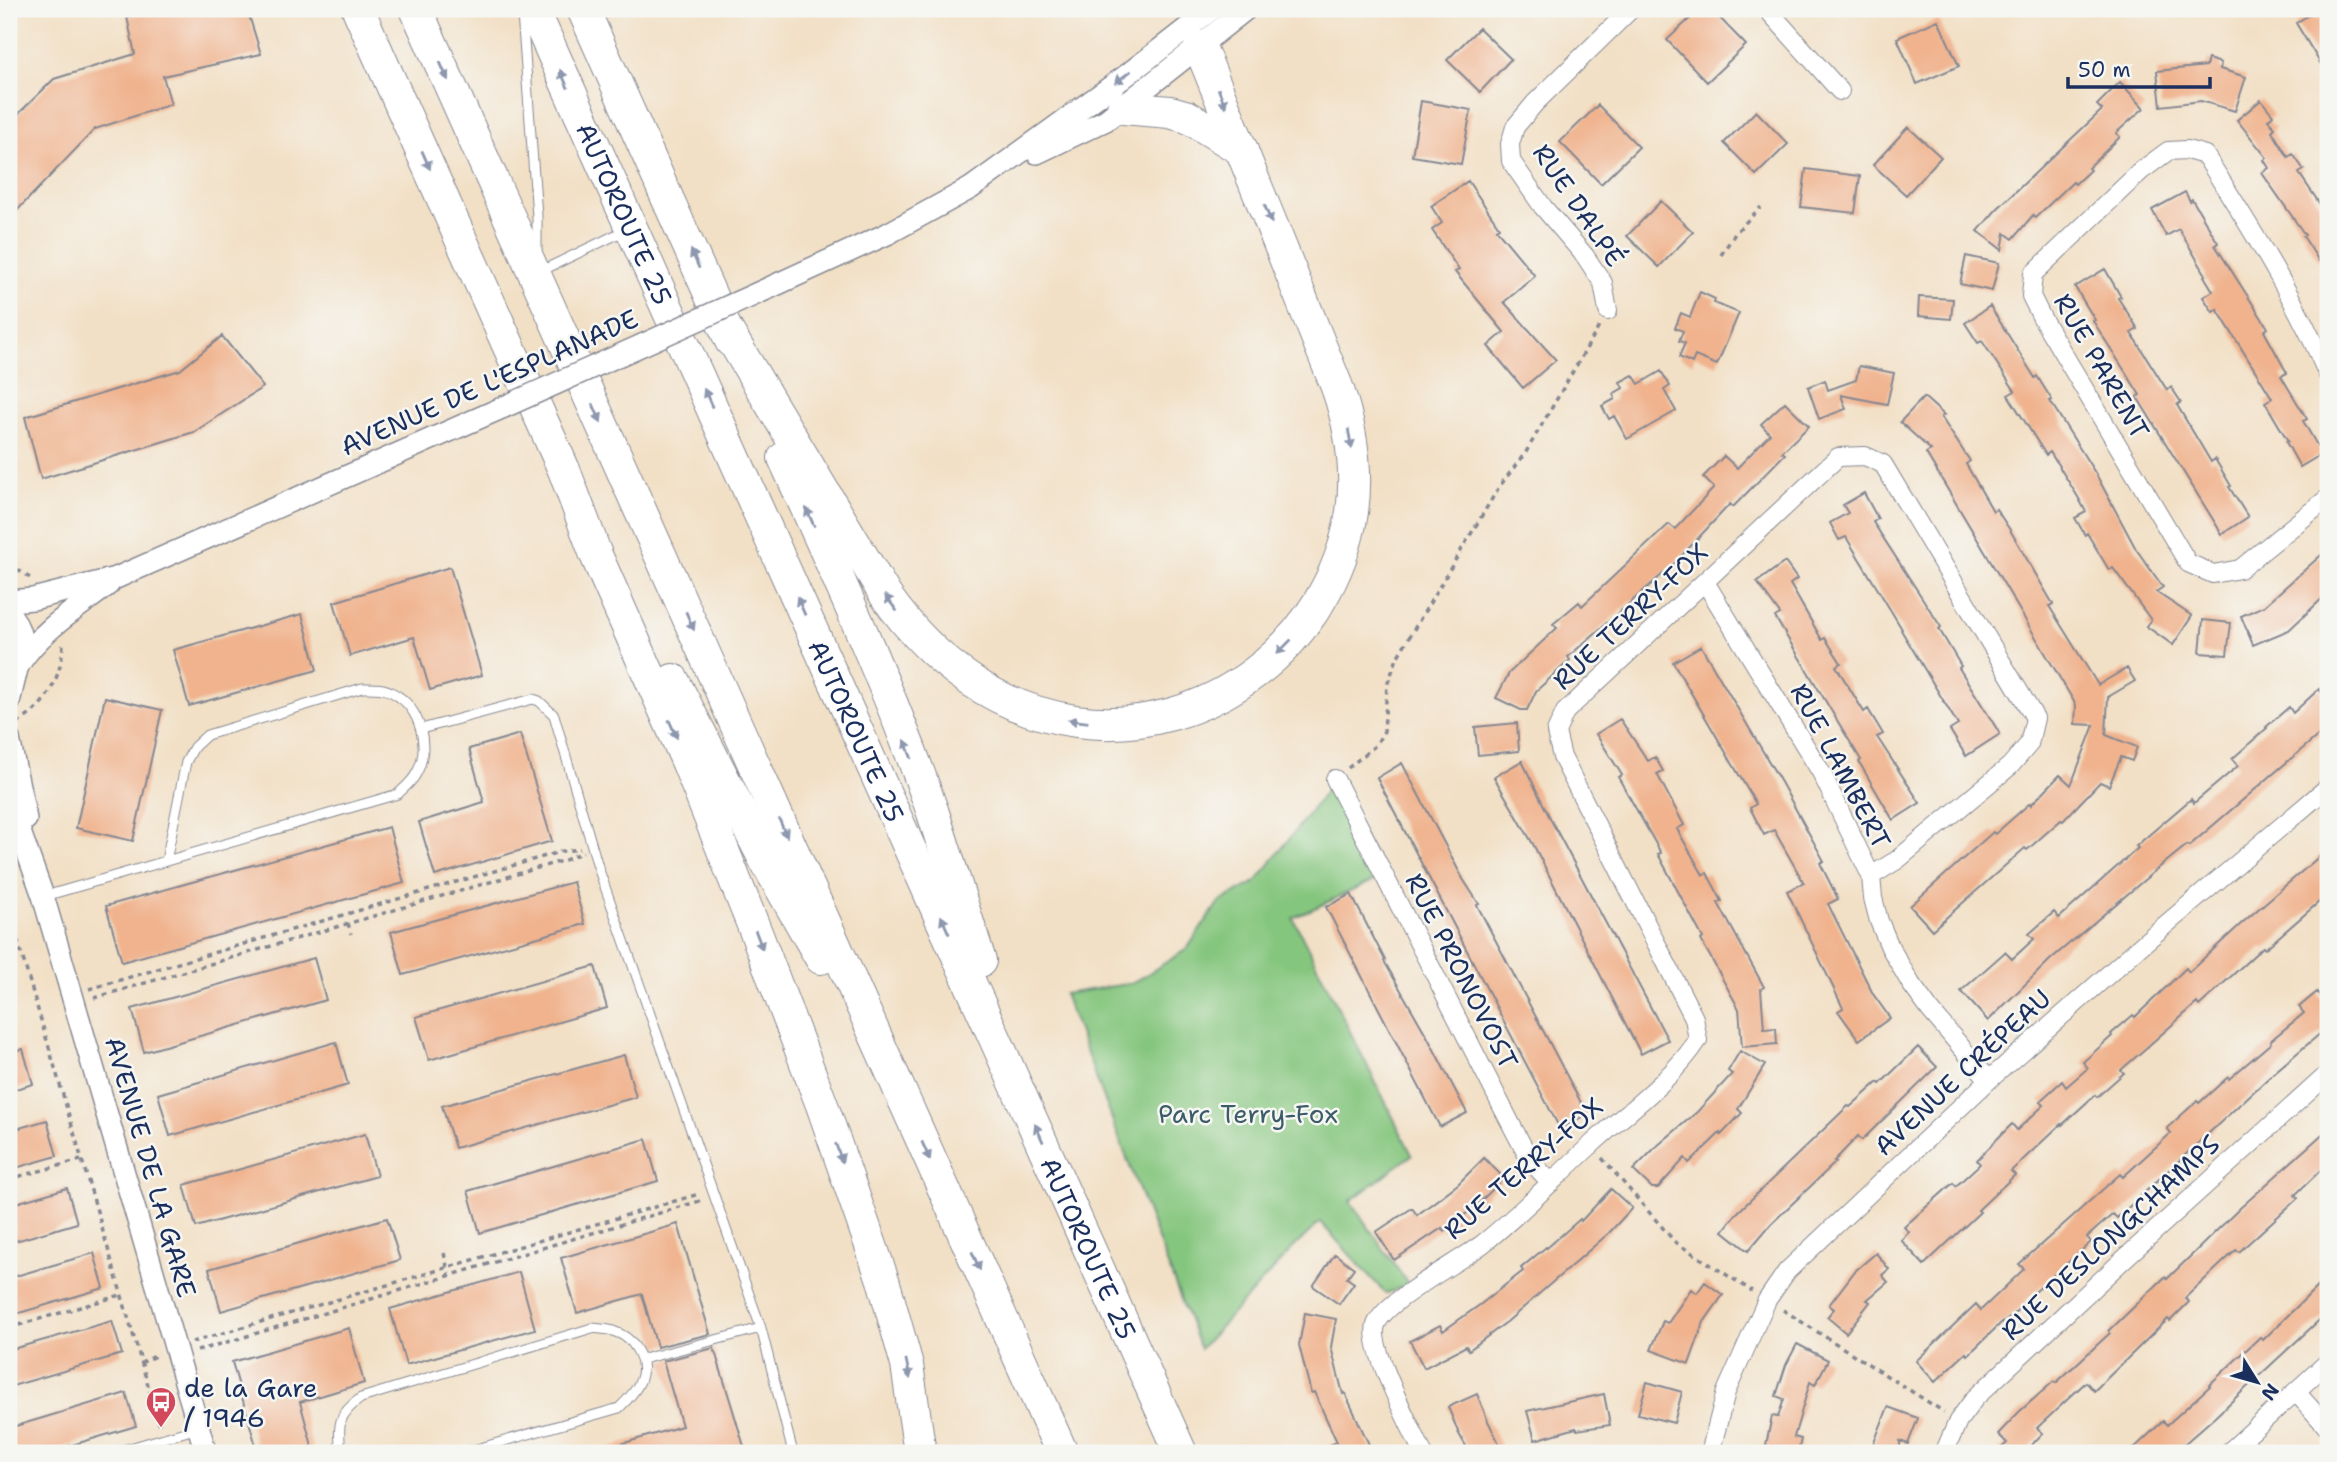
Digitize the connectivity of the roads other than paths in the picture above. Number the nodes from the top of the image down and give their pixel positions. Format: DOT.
graph roads {
  1 [pos="358,9"];
  2 [pos="416,9"];
  3 [pos="522,9"];
  4 [pos="533,9"];
  5 [pos="583,9"];
  6 [pos="1212,9"];
  7 [pos="1246,9"];
  8 [pos="1631,9"];
  9 [pos="1767,9"];
  10 [pos="1193,27"];
  11 [pos="1840,91"];
  12 [pos="1123,107"];
  13 [pos="1242,150"];
  14 [pos="994,174"];
  15 [pos="631,228"];
  16 [pos="535,274"];
  17 [pos="1608,311"];
  18 [pos="722,322"];
  19 [pos="2328,375"];
  20 [pos="564,470"];
  21 [pos="2328,498"];
  22 [pos="116,578"];
  23 [pos="1705,582"];
  24 [pos="9,601"];
  25 [pos="9,612"];
  26 [pos="15,671"];
  27 [pos="9,702"];
  28 [pos="421,729"];
  29 [pos="14,731"];
  30 [pos="1335,779"];
  31 [pos="2328,787"];
  32 [pos="9,801"];
  33 [pos="166,860"];
  34 [pos="1871,876"];
  35 [pos="43,896"];
  36 [pos="2328,1074"];
  37 [pos="1989,1080"];
  38 [pos="1023,1099"];
  39 [pos="905,1103"];
  40 [pos="1551,1184"];
  41 [pos="761,1328"];
  42 [pos="643,1359"];
  43 [pos="2328,1362"];
  44 [pos="2296,1392"];
  45 [pos="2328,1427"];
  46 [pos="198,1428"];
  47 [pos="113,1453"];
  48 [pos="206,1453"];
  49 [pos="340,1453"];
  50 [pos="463,1453"];
  51 [pos="793,1453"];
  52 [pos="920,1453"];
  53 [pos="1062,1453"];
  54 [pos="1181,1453"];
  55 [pos="1423,1453"];
  56 [pos="1710,1453"];
  57 [pos="1944,1453"];
  58 [pos="2228,1453"];
  1 -- 20 [label="highway, one-way"];
  2 -- 16 [label="highway, one-way"];
  3 -- 16 [label="lane"];
  15 -- 4 [label="highway, AUTOROUTE 25, one-way"];
  18 -- 5 [label="highway, one-way"];
  6 -- 10 [label="street, AVENUE DE L'ESPLANADE"];
  7 -- 10 [label="street, AVENUE DE L'ESPLANADE"];
  8 -- 17 [label="street, RUE DALPÉ"];
  9 -- 11 [label="street"];
  10 -- 12 [label="street, AVENUE DE L'ESPLANADE"];
  10 -- 13 [label="highway, one-way"];
  10 -- 14 [label="street, AVENUE DE L'ESPLANADE, one-way"];
  12 -- 13 [label="highway"];
  12 -- 14 [label="street, AVENUE DE L'ESPLANADE"];
  13 -- 18 [label="highway, one-way"];
  14 -- 22 [label="street, AVENUE DE L'ESPLANADE, bridge"];
  15 -- 16 [label="lane"];
  38 -- 15 [label="highway, AUTOROUTE 25, one-way"];
  16 -- 39 [label="highway, one-way"];
  38 -- 18 [label="highway, one-way"];
  19 -- 21 [label="street, RUE PARENT"];
  20 -- 39 [label="highway"];
  20 -- 52 [label="highway, one-way"];
  22 -- 24 [label="street, AVENUE DE L'ESPLANADE"];
  22 -- 26 [label="street, AVENUE DE L'ESPLANADE"];
  23 -- 34 [label="street, RUE LAMBERT"];
  23 -- 34 [label="street, RUE TERRY-FOX"];
  23 -- 40 [label="street, RUE TERRY-FOX"];
  25 -- 26 [label="street"];
  26 -- 27 [label="street"];
  28 -- 33 [label="lane"];
  28 -- 33 [label="lane"];
  28 -- 41 [label="lane"];
  29 -- 35 [label="street, AVENUE DE LA GARE"];
  30 -- 40 [label="street, RUE PRONOVOST"];
  31 -- 37 [label="street, AVENUE CRÉPEAU"];
  32 -- 35 [label="street, AVENUE DE LA GARE"];
  33 -- 35 [label="lane"];
  34 -- 37 [label="street, RUE LAMBERT"];
  35 -- 46 [label="street, AVENUE DE LA GARE"];
  36 -- 57 [label="street, RUE DESLONGCHAMPS"];
  37 -- 56 [label="street, AVENUE CRÉPEAU"];
  54 -- 38 [label="highway, AUTOROUTE 25, one-way"];
  39 -- 53 [label="highway, one-way"];
  40 -- 55 [label="street, RUE TERRY-FOX"];
  41 -- 42 [label="lane"];
  41 -- 51 [label="lane"];
  42 -- 49 [label="lane"];
  42 -- 50 [label="lane"];
  43 -- 44 [label="street"];
  44 -- 45 [label="street"];
  44 -- 58 [label="street"];
  46 -- 47 [label="lane"];
  46 -- 48 [label="street, AVENUE DE LA GARE"];
}
